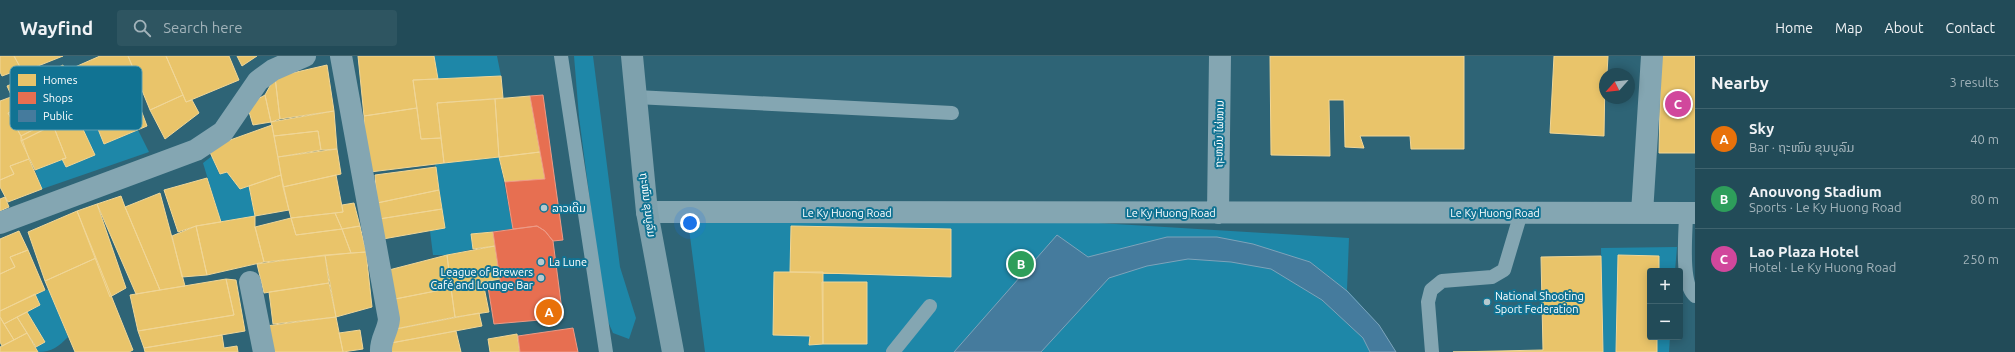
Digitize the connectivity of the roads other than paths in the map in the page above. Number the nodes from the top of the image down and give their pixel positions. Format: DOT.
graph roads {
  1 [pos="305,56"];
  2 [pos="340,56"];
  3 [pos="560,56"];
  4 [pos="632,56"];
  5 [pos="1220,56"];
  6 [pos="1652,56"];
  7 [pos="636,97"];
  8 [pos="952,113"];
  9 [pos="647,212"];
  10 [pos="1218,213"];
  11 [pos="1521,213"];
  12 [pos="1642,213"];
  13 [pos="1690,213"];
  14 [pos="0,223"];
  15 [pos="250,282"];
  16 [pos="1695,296"];
  17 [pos="930,306"];
  18 [pos="264,352"];
  19 [pos="381,352"];
  20 [pos="606,352"];
  21 [pos="673,352"];
  22 [pos="893,352"];
  23 [pos="1432,352"];
  1 -- 14 [label="street"];
  2 -- 19 [label="street"];
  3 -- 20 [label="lane"];
  4 -- 7 [label="street, ຖະໜົນ ຂຸນບູລົມ"];
  5 -- 10 [label="street, ຖະຫນົນ ໄຜ່ໜາມ"];
  6 -- 12 [label="street"];
  7 -- 8 [label="lane"];
  7 -- 9 [label="street, ຖະໜົນ ຂຸນບູລົມ"];
  9 -- 10 [label="street, Le Ky Huong Road"];
  9 -- 21 [label="street, ຖະໜົນ ຂຸນບູລົມ"];
  10 -- 11 [label="street, Le Ky Huong Road"];
  11 -- 12 [label="street, Le Ky Huong Road"];
  11 -- 23 [label="lane"];
  12 -- 13 [label="street, Le Ky Huong Road"];
  13 -- 16 [label="lane"];
  15 -- 18 [label="street"];
  17 -- 22 [label="lane"];
}
